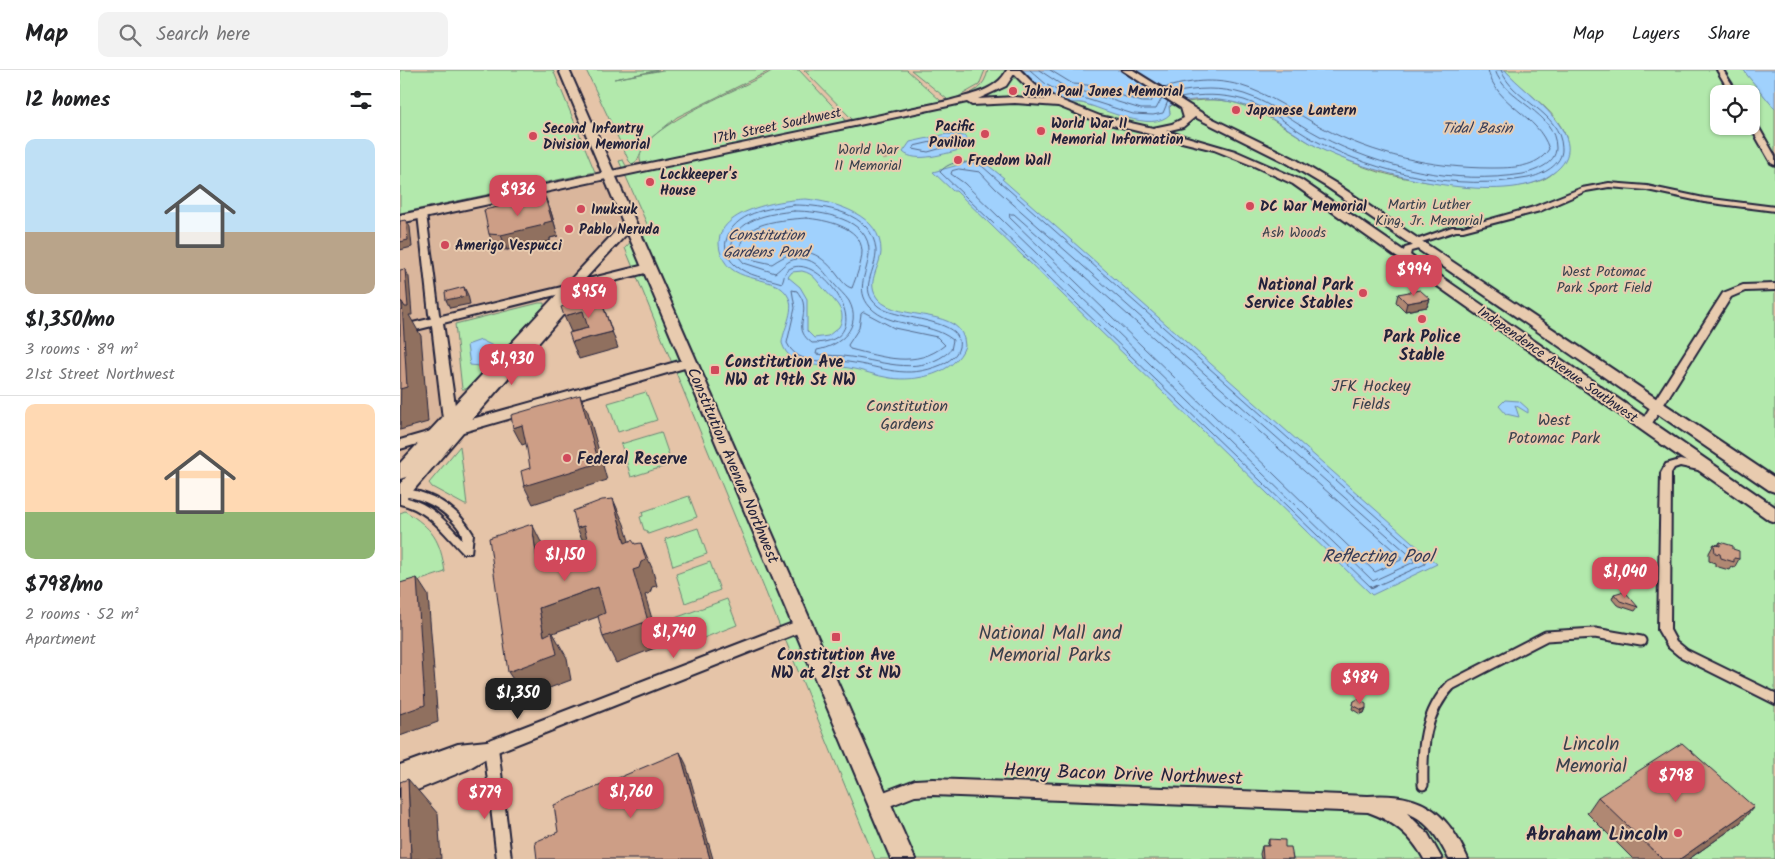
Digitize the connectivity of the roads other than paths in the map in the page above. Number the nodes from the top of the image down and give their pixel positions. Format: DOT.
graph roads {
  1 [pos="564,70"];
  2 [pos="1014,70"];
  3 [pos="1127,70"];
  4 [pos="1720,70"];
  5 [pos="1729,85"];
  6 [pos="997,86"];
  7 [pos="1016,100"];
  8 [pos="950,104"];
  9 [pos="1183,106"];
  10 [pos="1071,108"];
  11 [pos="1140,128"];
  12 [pos="1759,135"];
  13 [pos="1775,163"];
  14 [pos="610,175"];
  15 [pos="1775,209"];
  16 [pos="422,214"];
  17 [pos="400,219"];
  18 [pos="630,222"];
  19 [pos="1418,244"];
  20 [pos="1408,259"];
  21 [pos="649,268"];
  22 [pos="584,284"];
  23 [pos="1775,287"];
  24 [pos="570,288"];
  25 [pos="437,321"];
  26 [pos="400,330"];
  27 [pos="690,362"];
  28 [pos="1658,406"];
  29 [pos="453,424"];
  30 [pos="1645,426"];
  31 [pos="435,435"];
  32 [pos="400,444"];
  33 [pos="1708,470"];
  34 [pos="400,473"];
  35 [pos="1775,486"];
  36 [pos="401,495"];
  37 [pos="1775,516"];
  38 [pos="803,625"];
  39 [pos="1641,641"];
  40 [pos="1775,699"];
  41 [pos="491,747"];
  42 [pos="400,773"];
  43 [pos="1423,785"];
  44 [pos="400,789"];
  45 [pos="879,802"];
  46 [pos="1368,804"];
  47 [pos="504,859"];
  48 [pos="903,859"];
  49 [pos="1433,859"];
  50 [pos="1459,859"];
  1 -- 14 [label="main road, Constitution Avenue Northwest"];
  2 -- 6 [label="main road, 17th Street Southwest"];
  2 -- 10 [label="main road, Independence Avenue Southwest"];
  3 -- 9 [label="main road, Independence Avenue Southwest"];
  4 -- 5 [label="street"];
  6 -- 7 [label="main road"];
  6 -- 8 [label="main road, 17th Street Southwest"];
  7 -- 8 [label="main road, 17th Street Southwest"];
  7 -- 10 [label="main road, 17th Street Southwest"];
  8 -- 14 [label="main road, 17th Street Southwest"];
  9 -- 11 [label="main road"];
  9 -- 19 [label="main road, Independence Avenue Southwest"];
  10 -- 11 [label="main road, Independence Avenue Southwest"];
  11 -- 20 [label="main road, Independence Avenue Southwest"];
  12 -- 13 [label="street"];
  14 -- 16 [label="main road"];
  14 -- 18 [label="main road, Constitution Avenue Northwest"];
  15 -- 19 [label="street"];
  16 -- 17 [label="main road"];
  16 -- 25 [label="street"];
  18 -- 21 [label="main road, Constitution Avenue Northwest"];
  18 -- 24 [label="main road"];
  19 -- 20 [label="street"];
  19 -- 28 [label="main road, Independence Avenue Southwest"];
  20 -- 30 [label="main road, Independence Avenue Southwest"];
  21 -- 22 [label="main road"];
  21 -- 27 [label="main road, Constitution Avenue Northwest"];
  22 -- 24 [label="main road"];
  22 -- 29 [label="main road"];
  23 -- 28 [label="street"];
  24 -- 25 [label="main road"];
  24 -- 29 [label="main road"];
  25 -- 26 [label="main road"];
  25 -- 29 [label="main road"];
  27 -- 29 [label="main road"];
  27 -- 38 [label="main road, Constitution Avenue Northwest"];
  28 -- 30 [label="street"];
  28 -- 35 [label="main road, Independence Avenue Southwest"];
  29 -- 31 [label="main road"];
  29 -- 36 [label="main road"];
  30 -- 33 [label="main road, Independence Avenue Southwest"];
  31 -- 32 [label="main road"];
  31 -- 34 [label="main road"];
  33 -- 37 [label="main road, Independence Avenue Southwest"];
  33 -- 40 [label="street"];
  36 -- 36 [label="street"];
  38 -- 41 [label="street"];
  38 -- 45 [label="main road, Constitution Avenue Northwest"];
  39 -- 43 [label="street"];
  41 -- 42 [label="street"];
  41 -- 44 [label="street"];
  41 -- 47 [label="street"];
  45 -- 46 [label="street, Henry Bacon Drive Northwest"];
  45 -- 48 [label="main road, Constitution Avenue Northwest"];
  46 -- 49 [label="street"];
  46 -- 50 [label="street"];
}
